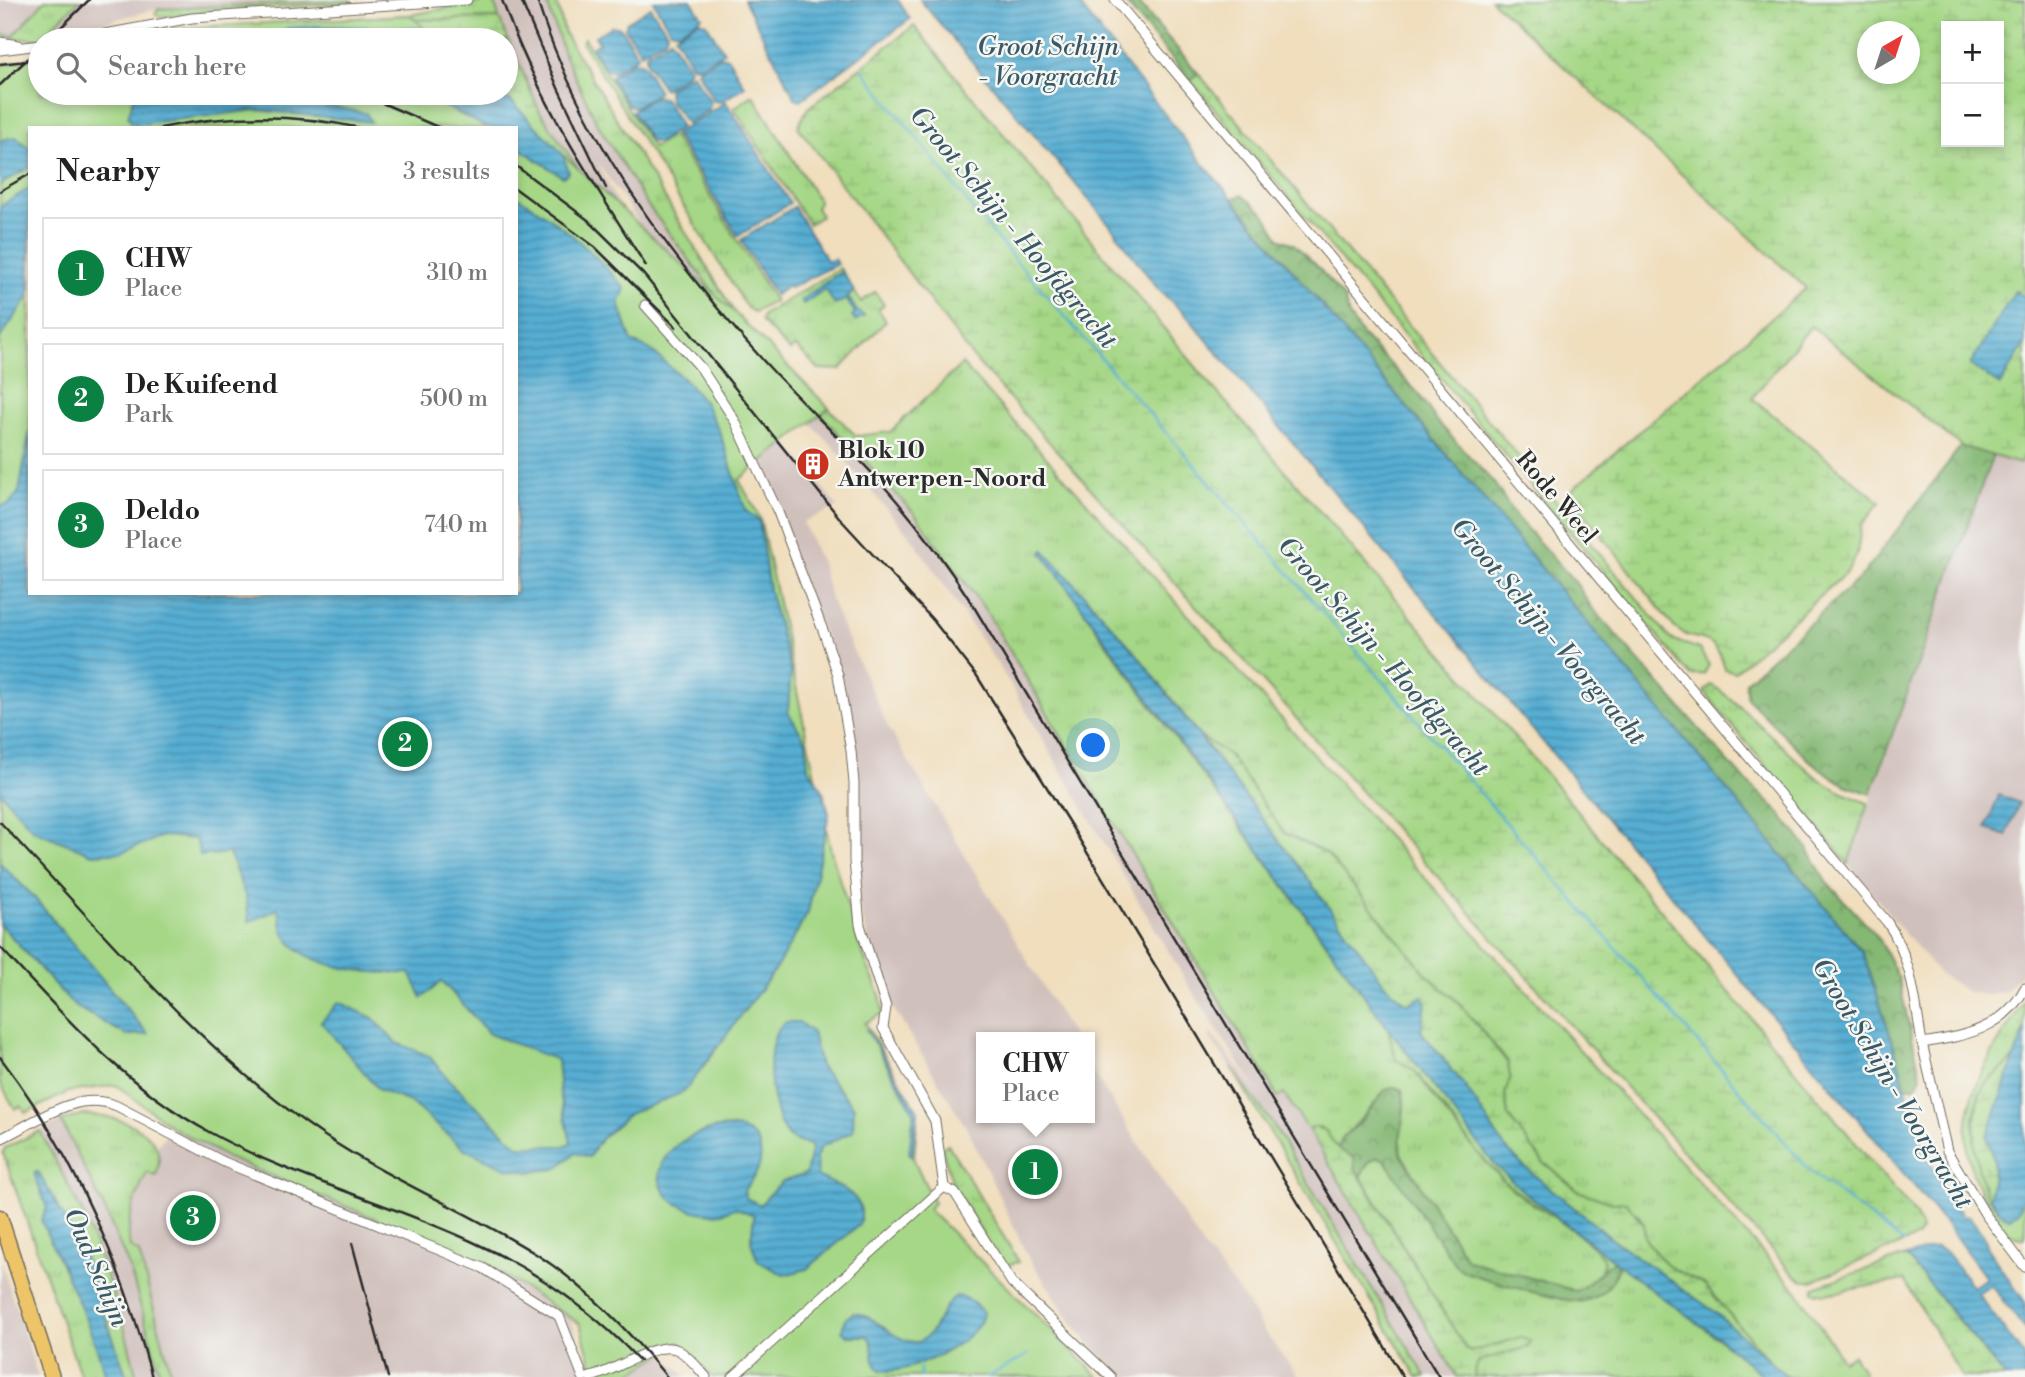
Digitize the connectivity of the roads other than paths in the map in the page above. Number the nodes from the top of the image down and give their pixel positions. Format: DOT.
graph roads {
  1 [pos="467,0"];
  2 [pos="1115,0"];
  3 [pos="137,28"];
  4 [pos="0,42"];
  5 [pos="28,46"];
  6 [pos="23,47"];
  7 [pos="0,50"];
  8 [pos="645,305"];
  9 [pos="2025,988"];
  10 [pos="1922,1043"];
  11 [pos="0,1139"];
  12 [pos="944,1187"];
  13 [pos="0,1216"];
  14 [pos="2025,1267"];
  15 [pos="51,1377"];
  16 [pos="583,1377"];
  17 [pos="590,1377"];
  18 [pos="706,1377"];
  19 [pos="733,1377"];
  20 [pos="1111,1377"];
  1 -- 3 [label="street"];
  2 -- 10 [label="street, Rode Weel"];
  4 -- 6 [label="street"];
  5 -- 6 [label="street"];
  6 -- 7 [label="street"];
  8 -- 12 [label="street"];
  9 -- 10 [label="street"];
  10 -- 14 [label="street, Rode Weel"];
  11 -- 16 [label="street"];
  12 -- 19 [label="street"];
  12 -- 20 [label="street"];
  13 -- 15 [label="main road"];
  17 -- 18 [label="street"];
}
